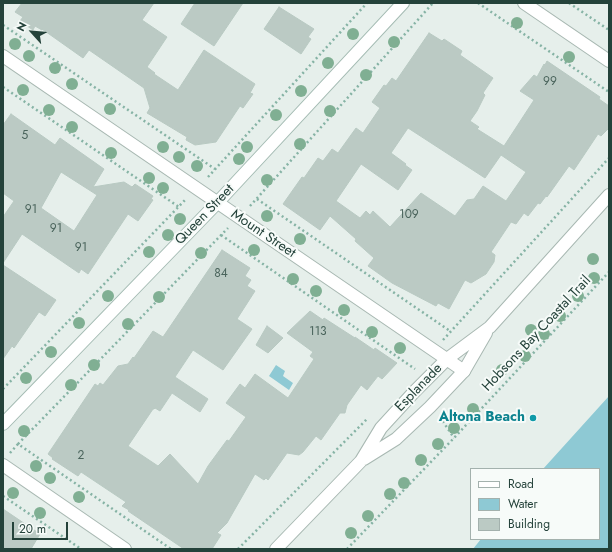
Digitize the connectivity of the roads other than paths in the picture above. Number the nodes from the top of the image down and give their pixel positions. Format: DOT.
graph roads {
  1 [pos="402,3"];
  2 [pos="524,3"];
  3 [pos="3,56"];
  4 [pos="609,61"];
  5 [pos="609,195"];
  6 [pos="218,202"];
  7 [pos="490,327"];
  8 [pos="447,359"];
  9 [pos="464,371"];
  10 [pos="3,424"];
  11 [pos="6,460"];
  12 [pos="361,461"];
  13 [pos="125,549"];
  14 [pos="276,549"];
  1 -- 6 [label="street, Queen Street"];
  2 -- 4 [label="street"];
  3 -- 6 [label="street, Mount Street"];
  5 -- 7 [label="street, Esplanade"];
  6 -- 8 [label="street, Mount Street"];
  6 -- 10 [label="street, Queen Street"];
  7 -- 8 [label="street, Esplanade"];
  7 -- 9 [label="street, Esplanade"];
  8 -- 9 [label="street, Mount Street"];
  8 -- 12 [label="street, Esplanade"];
  9 -- 12 [label="street, Esplanade"];
  11 -- 13 [label="street"];
  12 -- 14 [label="street, Esplanade"];
}
